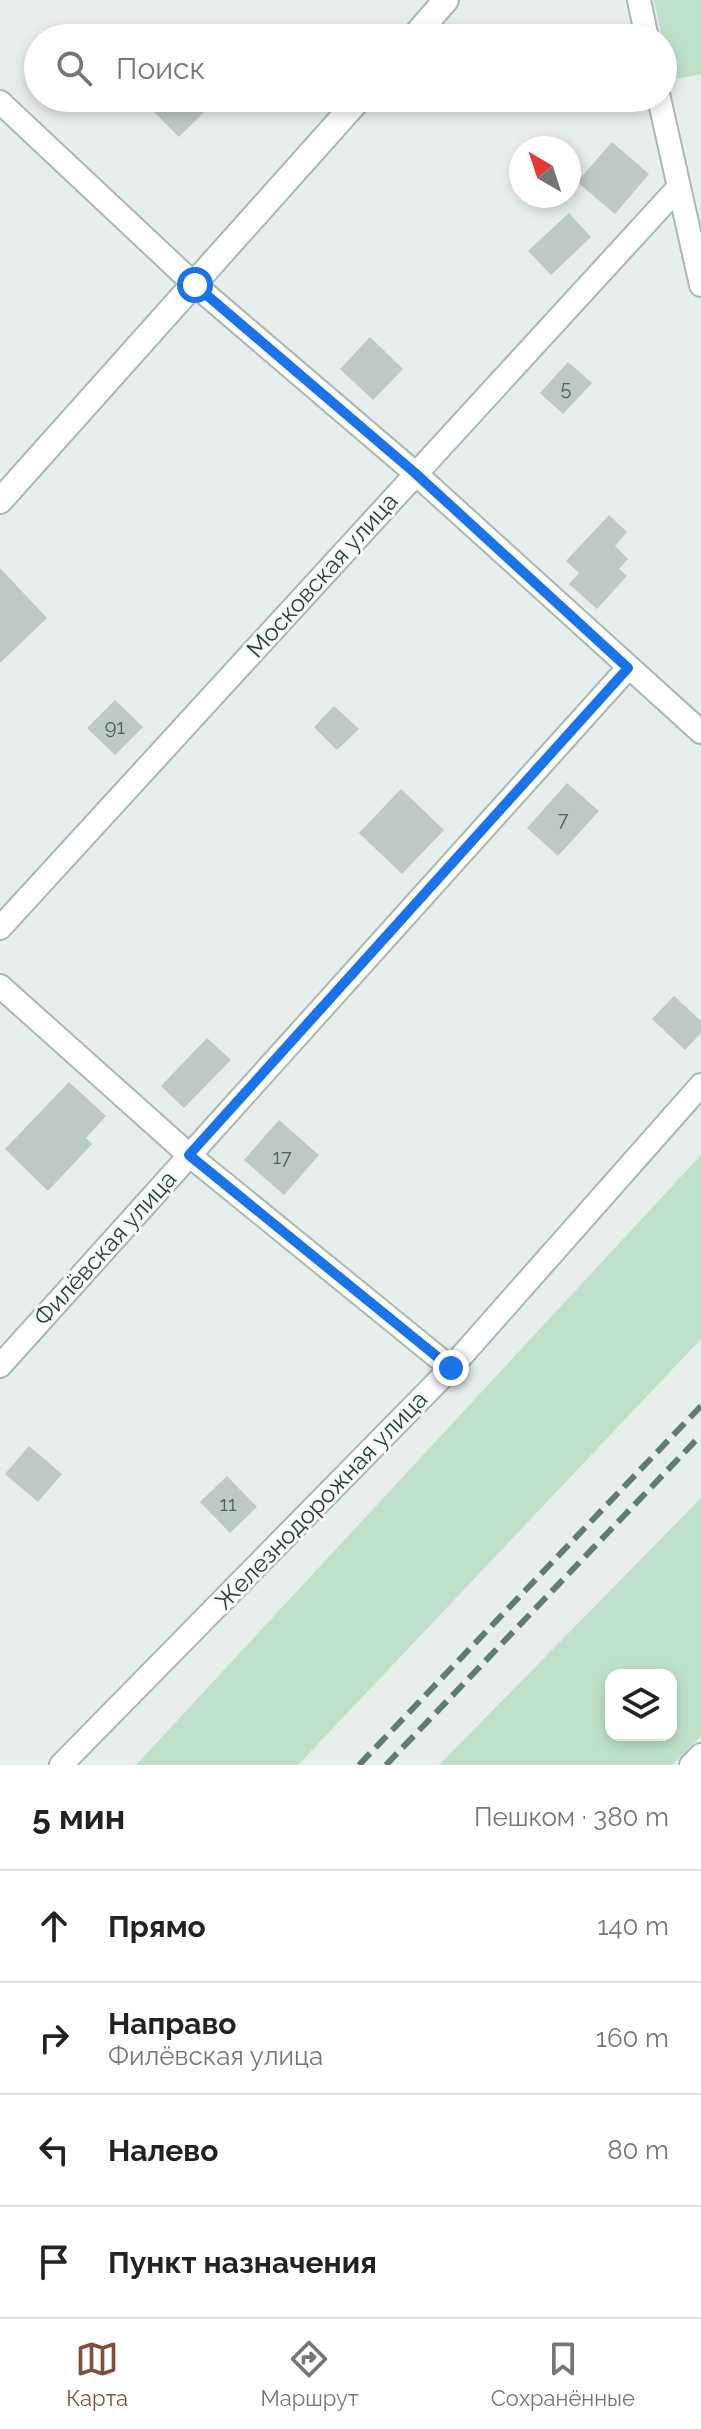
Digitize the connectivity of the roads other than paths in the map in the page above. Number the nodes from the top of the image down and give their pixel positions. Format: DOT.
graph roads {
  1 [pos="446,0"];
  2 [pos="639,0"];
  3 [pos="425,24"];
  4 [pos="644,24"];
  5 [pos="0,102"];
  6 [pos="348,112"];
  7 [pos="662,112"];
  8 [pos="678,188"];
  9 [pos="195,285"];
  10 [pos="701,285"];
  11 [pos="415,473"];
  12 [pos="0,501"];
  13 [pos="628,668"];
  14 [pos="701,732"];
  15 [pos="0,928"];
  16 [pos="0,986"];
  17 [pos="701,1085"];
  18 [pos="189,1155"];
  19 [pos="0,1366"];
  20 [pos="451,1368"];
  21 [pos="701,1755"];
  22 [pos="61,1765"];
  23 [pos="691,1765"];
  1 -- 3 [label="street"];
  2 -- 4 [label="street"];
  5 -- 9 [label="street"];
  6 -- 9 [label="street"];
  7 -- 8 [label="street"];
  8 -- 10 [label="street"];
  8 -- 11 [label="street, Московская улица"];
  9 -- 11 [label="street"];
  9 -- 12 [label="street"];
  11 -- 13 [label="street"];
  11 -- 15 [label="street, Московская улица"];
  13 -- 14 [label="street"];
  13 -- 18 [label="street, Филёвская улица"];
  16 -- 18 [label="street"];
  17 -- 20 [label="street, Железнодорожная улица"];
  18 -- 19 [label="street, Филёвская улица"];
  18 -- 20 [label="street"];
  20 -- 22 [label="street, Железнодорожная улица"];
  21 -- 23 [label="street"];
}
